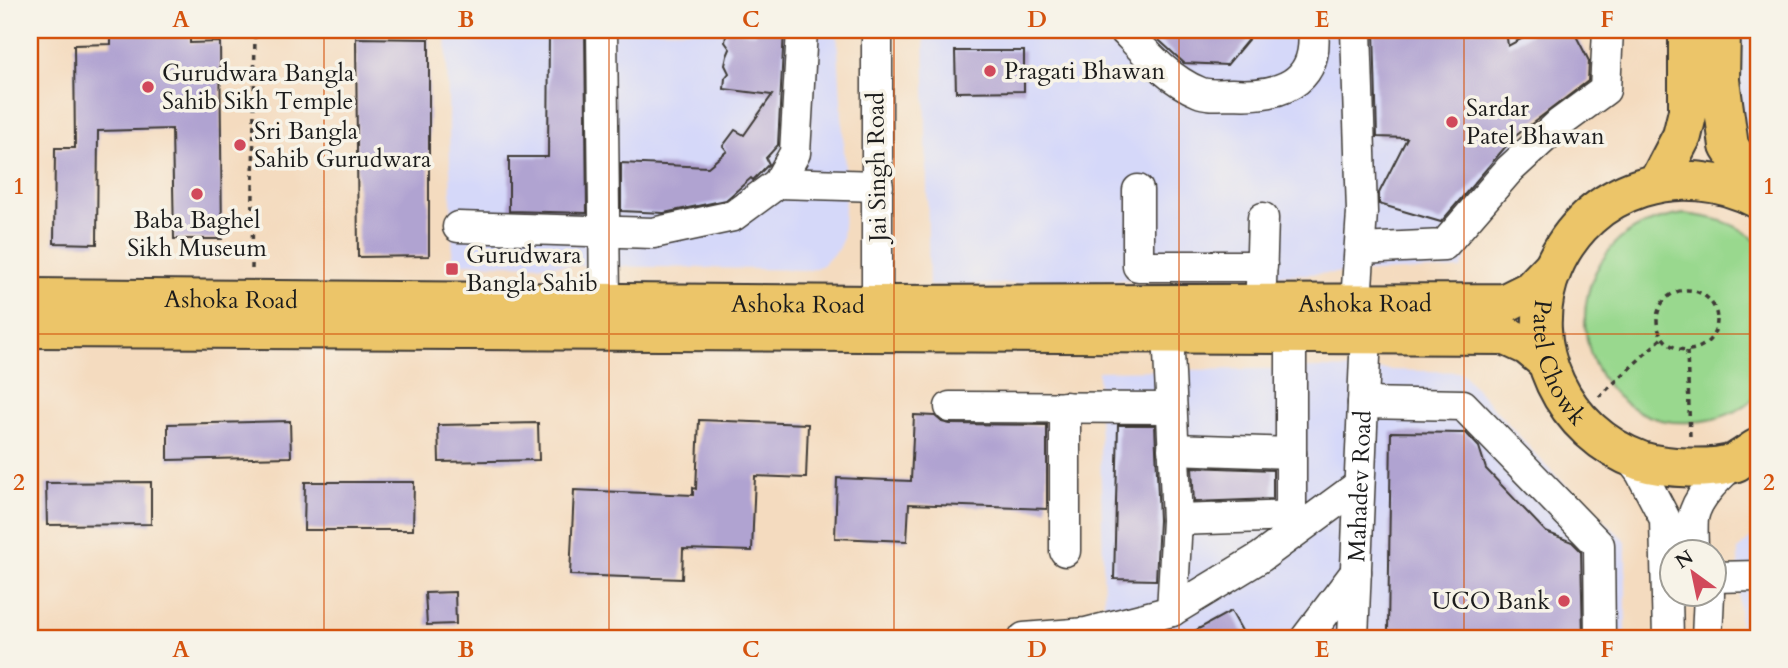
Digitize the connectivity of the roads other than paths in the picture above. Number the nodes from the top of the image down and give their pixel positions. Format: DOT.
graph roads {
  1 [pos="602,30"];
  2 [pos="802,30"];
  3 [pos="877,30"];
  4 [pos="1124,30"];
  5 [pos="1313,30"];
  6 [pos="1356,30"];
  7 [pos="1608,30"];
  8 [pos="1688,30"];
  9 [pos="1721,30"];
  10 [pos="1658,182"];
  11 [pos="779,183"];
  12 [pos="878,186"];
  13 [pos="1138,190"];
  14 [pos="1758,192"];
  15 [pos="1758,199"];
  16 [pos="1263,218"];
  17 [pos="458,227"];
  18 [pos="604,231"];
  19 [pos="1360,249"];
  20 [pos="1553,267"];
  21 [pos="1261,284"];
  22 [pos="30,298"];
  23 [pos="588,301"];
  24 [pos="877,305"];
  25 [pos="1361,318"];
  26 [pos="30,328"];
  27 [pos="1168,332"];
  28 [pos="1291,333"];
  29 [pos="1546,361"];
  30 [pos="1363,403"];
  31 [pos="950,407"];
  32 [pos="1065,407"];
  33 [pos="1171,408"];
  34 [pos="1173,449"];
  35 [pos="1291,453"];
  36 [pos="1746,455"];
  37 [pos="1628,456"];
  38 [pos="1359,485"];
  39 [pos="1177,520"];
  40 [pos="1693,538"];
  41 [pos="1065,551"];
  42 [pos="1356,572"];
  43 [pos="1728,576"];
  44 [pos="1758,576"];
  45 [pos="1693,608"];
  46 [pos="1708,608"];
  47 [pos="1172,611"];
  48 [pos="1024,638"];
  49 [pos="1306,638"];
  50 [pos="1353,638"];
  51 [pos="1600,638"];
  52 [pos="1668,638"];
  53 [pos="1693,638"];
  54 [pos="1707,638"];
  1 -- 18 [label="street"];
  2 -- 11 [label="street"];
  3 -- 12 [label="street, Jai Singh Road"];
  4 -- 5 [label="street"];
  6 -- 19 [label="street, Mahadev Road"];
  7 -- 19 [label="street"];
  8 -- 10 [label="main road"];
  9 -- 14 [label="main road"];
  10 -- 15 [label="main road, Patel Chowk"];
  10 -- 20 [label="main road, Patel Chowk"];
  11 -- 12 [label="street"];
  11 -- 18 [label="street"];
  12 -- 24 [label="street, Jai Singh Road"];
  13 -- 21 [label="street"];
  16 -- 21 [label="street"];
  17 -- 18 [label="street"];
  18 -- 23 [label="street"];
  19 -- 25 [label="street, Mahadev Road"];
  20 -- 25 [label="main road, Ashoka Road"];
  20 -- 29 [label="main road, Patel Chowk"];
  21 -- 24 [label="main road, Ashoka Road"];
  21 -- 25 [label="main road, Ashoka Road"];
  22 -- 23 [label="main road, Ashoka Road"];
  23 -- 24 [label="main road, Ashoka Road"];
  25 -- 28 [label="main road, Ashoka Road"];
  25 -- 29 [label="main road, Ashoka Road"];
  25 -- 30 [label="street, Mahadev Road"];
  26 -- 27 [label="main road, Ashoka Road"];
  27 -- 28 [label="main road, Ashoka Road"];
  27 -- 33 [label="street"];
  28 -- 35 [label="street"];
  29 -- 37 [label="main road, Patel Chowk"];
  30 -- 38 [label="street, Mahadev Road"];
  30 -- 51 [label="street"];
  31 -- 32 [label="street"];
  32 -- 33 [label="street"];
  32 -- 41 [label="street"];
  33 -- 34 [label="street"];
  34 -- 35 [label="street"];
  34 -- 39 [label="street"];
  35 -- 39 [label="street"];
  36 -- 37 [label="main road, Patel Chowk"];
  36 -- 40 [label="street"];
  37 -- 52 [label="street"];
  38 -- 42 [label="street, Mahadev Road"];
  38 -- 47 [label="street"];
  39 -- 47 [label="street"];
  42 -- 49 [label="street"];
  42 -- 50 [label="street, Mahadev Road"];
  43 -- 44 [label="street"];
  45 -- 53 [label="street"];
  46 -- 54 [label="street"];
  47 -- 48 [label="street"];
}
